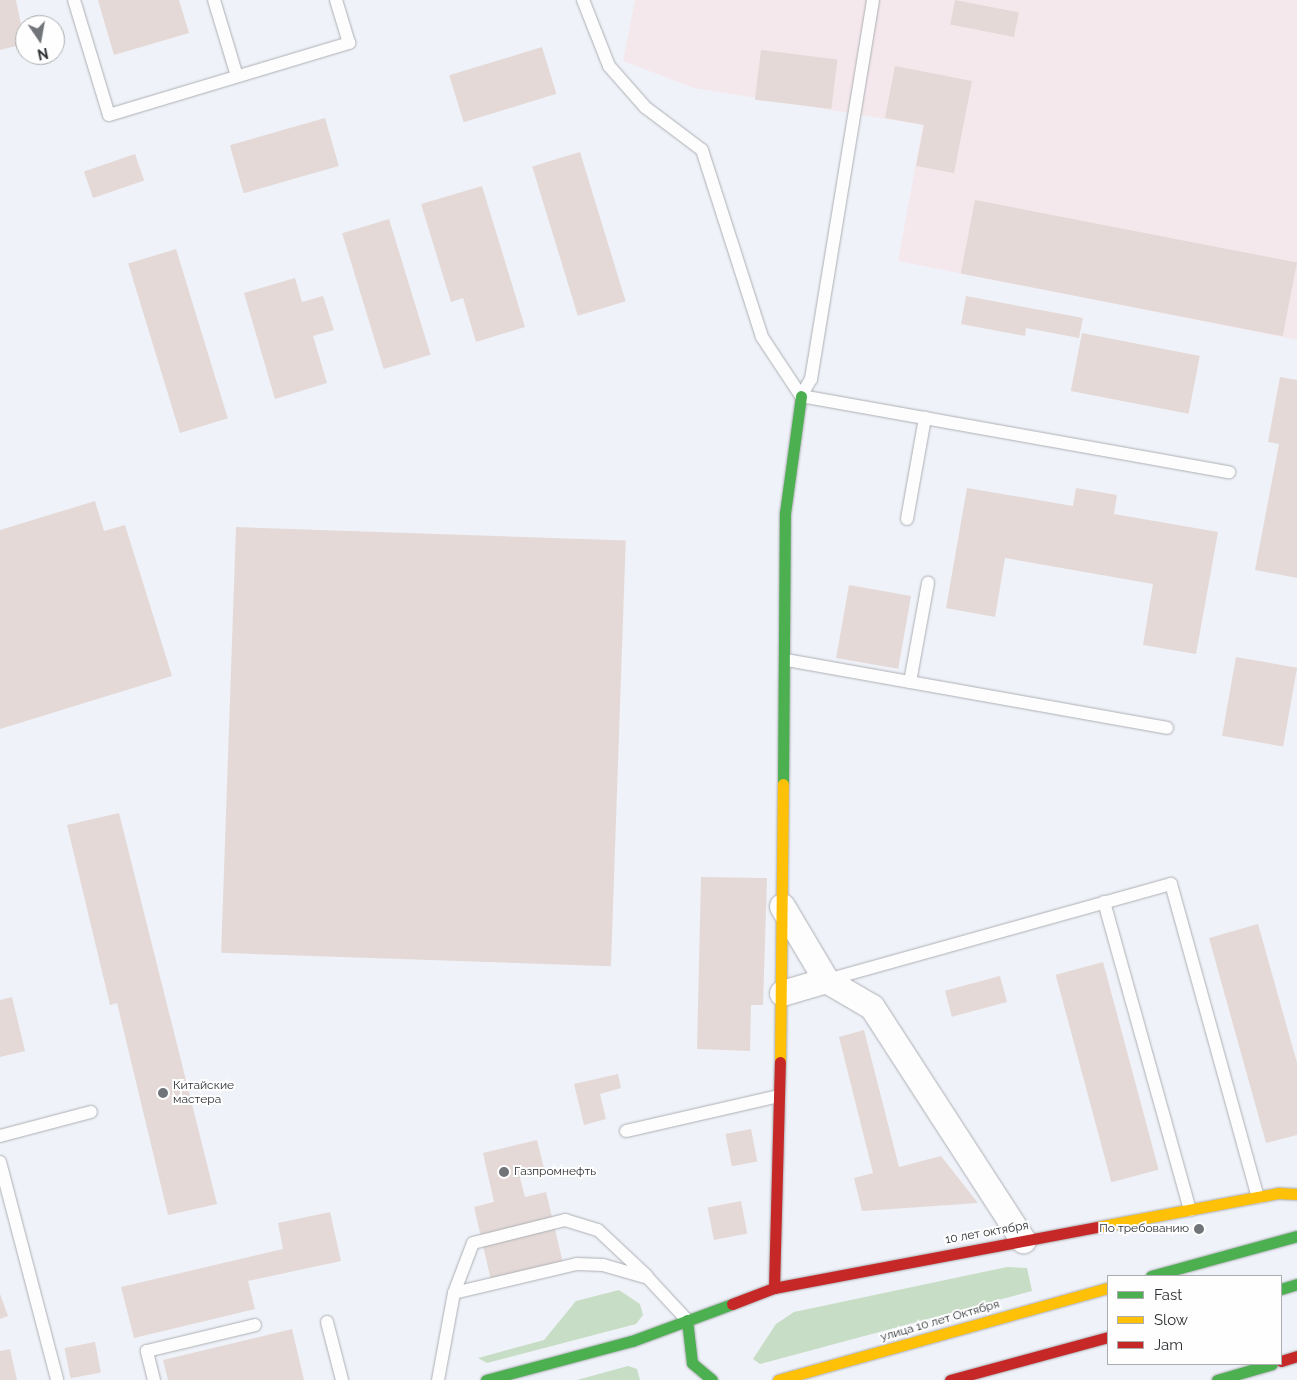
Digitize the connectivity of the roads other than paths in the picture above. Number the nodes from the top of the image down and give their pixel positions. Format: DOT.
graph roads {
  1 [pos="74,0"];
  2 [pos="214,0"];
  3 [pos="336,0"];
  4 [pos="583,0"];
  5 [pos="873,0"];
  6 [pos="237,76"];
  7 [pos="801,396"];
  8 [pos="925,418"];
  9 [pos="1229,472"];
  10 [pos="907,519"];
  11 [pos="928,583"];
  12 [pos="786,660"];
  13 [pos="910,682"];
  14 [pos="1167,728"];
  15 [pos="1104,902"];
  16 [pos="782,906"];
  17 [pos="826,980"];
  18 [pos="782,993"];
  19 [pos="779,1096"];
  20 [pos="92,1112"];
  21 [pos="626,1131"];
  22 [pos="0,1136"];
  23 [pos="0,1162"];
  24 [pos="1297,1194"];
  25 [pos="1258,1197"];
  26 [pos="1190,1210"];
  27 [pos="1297,1236"];
  28 [pos="1023,1240"];
  29 [pos="1155,1275"];
  30 [pos="648,1278"];
  31 [pos="1297,1284"];
  32 [pos="774,1288"];
  33 [pos="1107,1288"];
  34 [pos="1282,1289"];
  35 [pos="454,1293"];
  36 [pos="687,1320"];
  37 [pos="327,1322"];
  38 [pos="255,1325"];
  39 [pos="1107,1337"];
  40 [pos="1297,1356"];
  41 [pos="1282,1361"];
  42 [pos="1269,1365"];
  43 [pos="57,1380"];
  44 [pos="154,1380"];
  45 [pos="342,1380"];
  46 [pos="438,1380"];
  47 [pos="486,1380"];
  48 [pos="712,1380"];
  49 [pos="778,1380"];
  50 [pos="950,1380"];
  51 [pos="1217,1380"];
  1 -- 6 [label="lane"];
  2 -- 6 [label="lane"];
  3 -- 6 [label="lane"];
  4 -- 7 [label="lane"];
  5 -- 7 [label="lane"];
  7 -- 8 [label="lane"];
  7 -- 12 [label="street"];
  8 -- 9 [label="lane"];
  8 -- 10 [label="lane"];
  11 -- 13 [label="lane"];
  12 -- 13 [label="lane"];
  12 -- 16 [label="street"];
  13 -- 14 [label="lane"];
  15 -- 17 [label="lane"];
  15 -- 25 [label="lane"];
  15 -- 26 [label="lane"];
  16 -- 17 [label="street"];
  16 -- 18 [label="street"];
  17 -- 18 [label="street"];
  17 -- 28 [label="street"];
  18 -- 19 [label="street"];
  19 -- 21 [label="lane"];
  19 -- 32 [label="street"];
  20 -- 22 [label="lane"];
  23 -- 43 [label="lane"];
  24 -- 25 [label="street, 10 лет октября"];
  25 -- 26 [label="street, 10 лет октября"];
  26 -- 28 [label="street, 10 лет октября"];
  27 -- 29 [label="street"];
  28 -- 32 [label="street, 10 лет октября"];
  30 -- 35 [label="lane"];
  30 -- 35 [label="lane"];
  30 -- 36 [label="lane"];
  31 -- 34 [label="street"];
  32 -- 36 [label="street, 10 лет октября"];
  33 -- 49 [label="street, улица 10 лет Октября"];
  35 -- 46 [label="lane"];
  36 -- 47 [label="street, 10 лет октября"];
  36 -- 48 [label="street"];
  37 -- 45 [label="lane"];
  38 -- 44 [label="lane"];
  39 -- 50 [label="street"];
  40 -- 41 [label="street"];
  42 -- 51 [label="street"];
}
